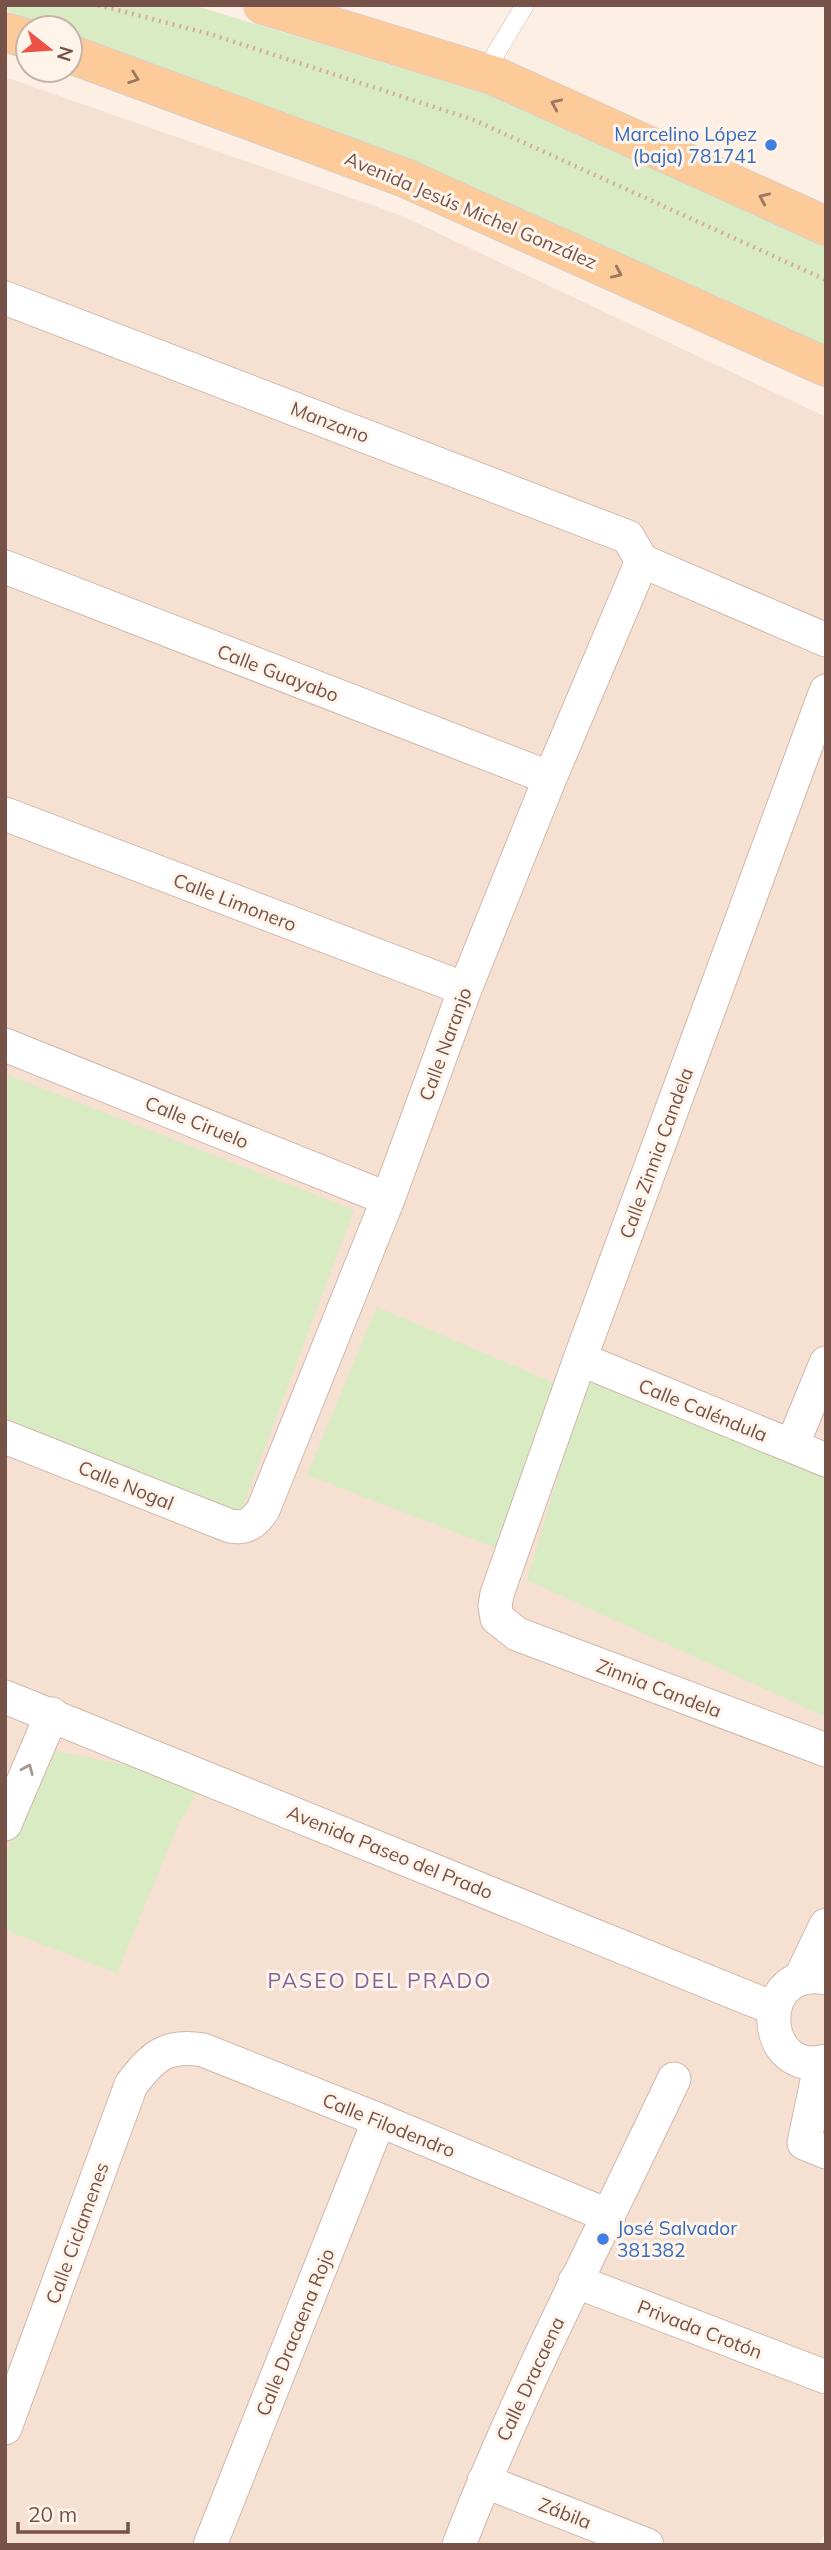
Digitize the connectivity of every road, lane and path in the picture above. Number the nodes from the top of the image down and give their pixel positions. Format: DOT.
graph roads {
  1 [pos="98,5"];
  2 [pos="264,5"];
  3 [pos="525,5"];
  4 [pos="84,59"];
  5 [pos="484,73"];
  6 [pos="826,226"];
  7 [pos="826,280"];
  8 [pos="5,298"];
  9 [pos="826,366"];
  10 [pos="642,561"];
  11 [pos="5,567"];
  12 [pos="826,640"];
  13 [pos="826,691"];
  14 [pos="550,778"];
  15 [pos="5,814"];
  16 [pos="465,989"];
  17 [pos="5,1045"];
  18 [pos="388,1199"];
  19 [pos="580,1359"];
  20 [pos="826,1363"];
  21 [pos="5,1437"];
  22 [pos="792,1446"];
  23 [pos="826,1460"];
  24 [pos="249,1525"];
  25 [pos="497,1618"];
  26 [pos="5,1697"];
  27 [pos="51,1714"];
  28 [pos="826,1750"];
  29 [pos="5,1824"];
  30 [pos="826,1925"];
  31 [pos="813,1978"];
  32 [pos="773,2008"];
  33 [pos="166,2050"];
  34 [pos="823,2061"];
  35 [pos="674,2079"];
  36 [pos="379,2120"];
  37 [pos="826,2152"];
  38 [pos="609,2216"];
  39 [pos="575,2281"];
  40 [pos="826,2377"];
  41 [pos="5,2428"];
  42 [pos="484,2481"];
  43 [pos="210,2545"];
  44 [pos="459,2545"];
  45 [pos="647,2545"];
  1 -- 7 [label="path"];
  2 -- 5 [label="main road"];
  3 -- 5 [label="lane"];
  4 -- 9 [label="main road, Avenida Jesús Michel González, one-way"];
  6 -- 5 [label="main road, one-way"];
  8 -- 10 [label="street, Manzano"];
  10 -- 12 [label="street"];
  10 -- 14 [label="street, Calle Naranjo"];
  11 -- 14 [label="street, Calle Guayabo"];
  13 -- 19 [label="street, Calle Zinnia Candela"];
  14 -- 16 [label="street, Calle Naranjo"];
  15 -- 16 [label="street, Calle Limonero"];
  16 -- 18 [label="street, Calle Naranjo"];
  17 -- 18 [label="street, Calle Ciruelo"];
  18 -- 24 [label="street, Calle Naranjo"];
  19 -- 22 [label="street, Calle Caléndula"];
  19 -- 25 [label="street, Calle Zinnia Candela"];
  20 -- 22 [label="street"];
  21 -- 24 [label="street, Calle Nogal"];
  22 -- 23 [label="street, Calle Caléndula"];
  25 -- 28 [label="street, Zinnia Candela"];
  26 -- 27 [label="street, Avenida Paseo del Prado"];
  29 -- 27 [label="street, one-way"];
  27 -- 32 [label="street, Avenida Paseo del Prado"];
  30 -- 31 [label="street"];
  31 -- 32 [label="street"];
  32 -- 34 [label="street"];
  33 -- 36 [label="street, Calle Filodendro"];
  33 -- 41 [label="street, Calle Ciclamenes"];
  34 -- 37 [label="street"];
  35 -- 38 [label="street, Calle Dracaena"];
  36 -- 38 [label="street, Calle Filodendro"];
  36 -- 43 [label="street, Calle Dracaena Rojo"];
  38 -- 39 [label="street, Calle Dracaena"];
  39 -- 40 [label="street, Privada Crotón"];
  39 -- 42 [label="street, Calle Dracaena"];
  42 -- 44 [label="street, Calle Dracaena"];
  42 -- 45 [label="street, Zábila"];
}
